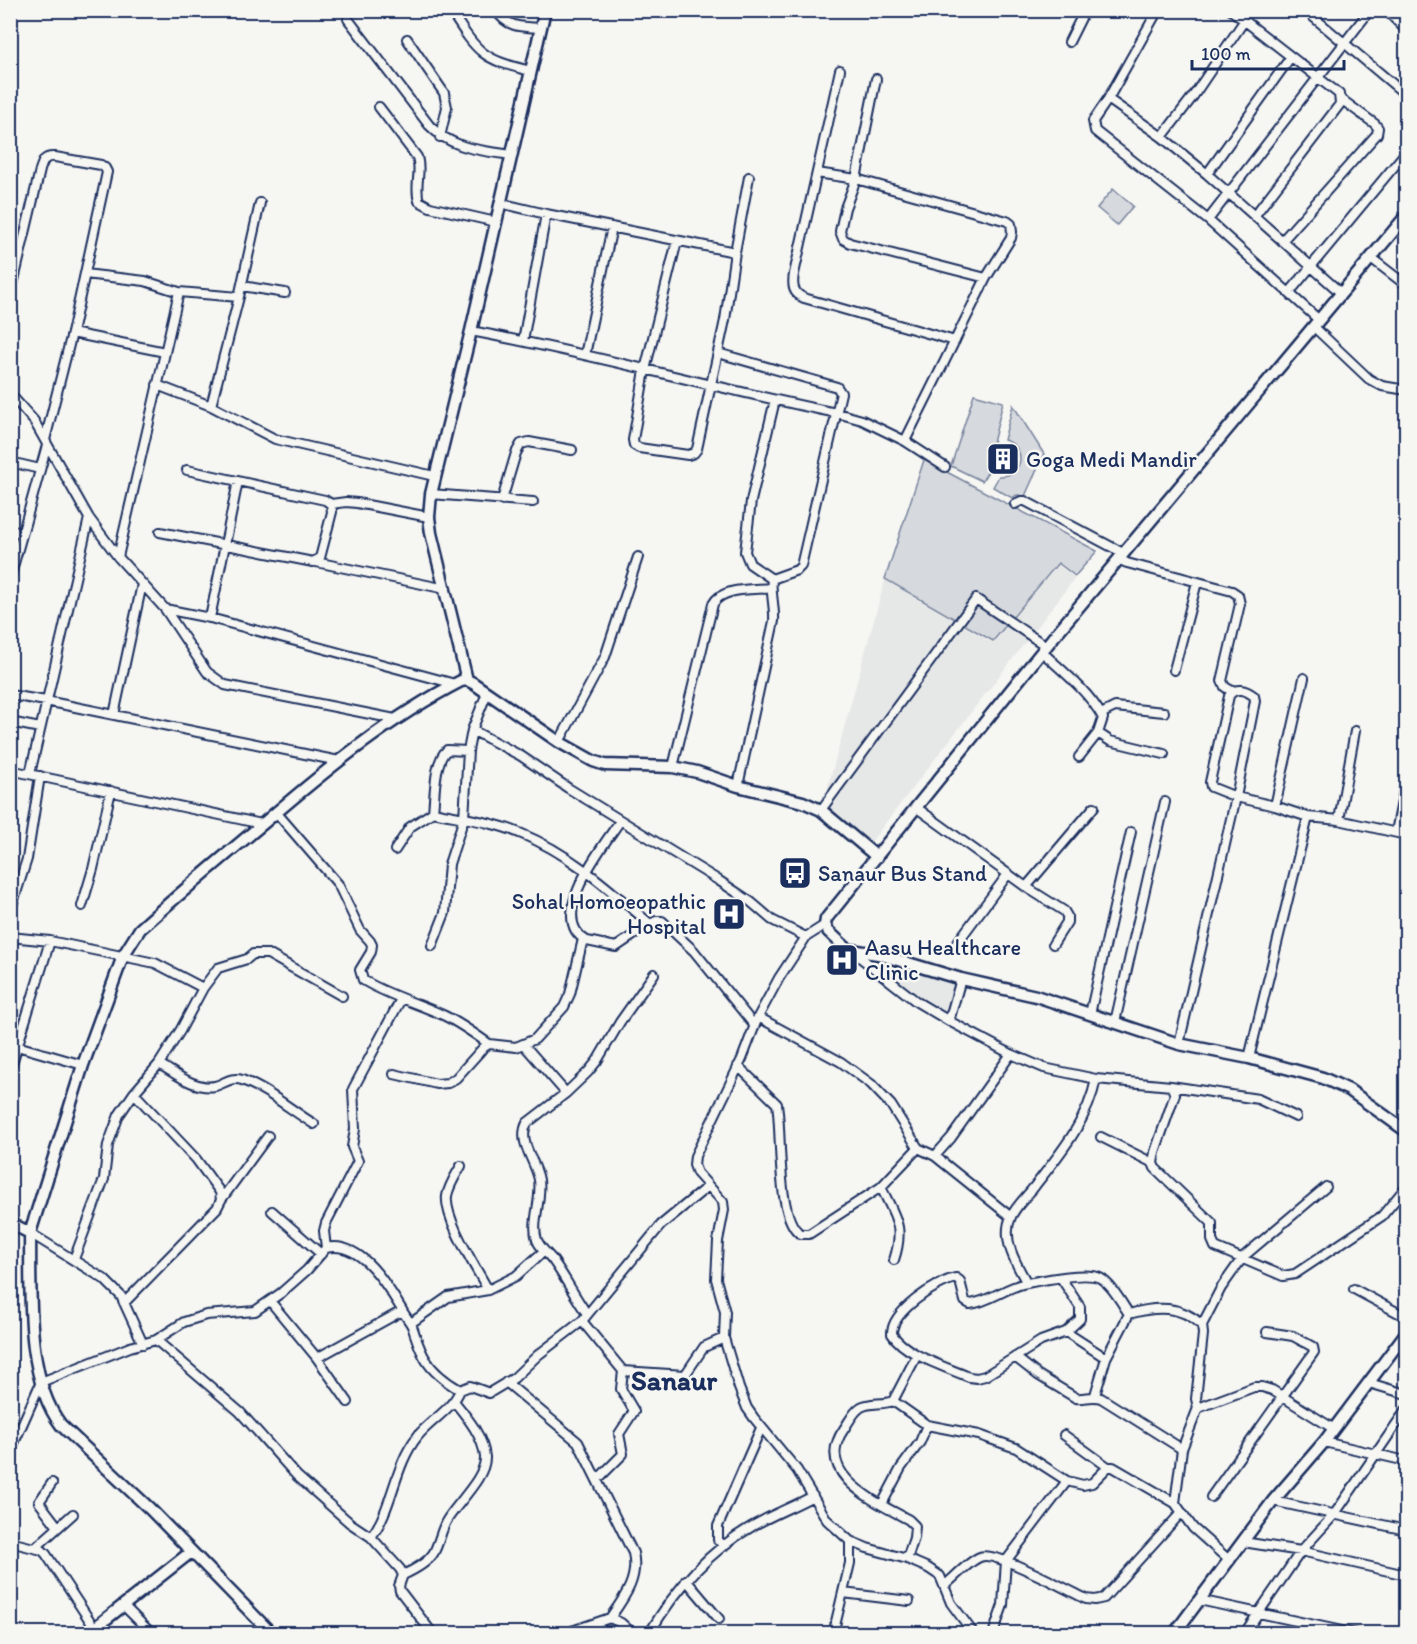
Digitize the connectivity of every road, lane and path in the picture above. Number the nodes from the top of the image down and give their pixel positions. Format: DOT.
graph roads {
  1 [pos="450,10"];
  2 [pos="496,10"];
  3 [pos="545,10"];
  4 [pos="1085,10"];
  5 [pos="1158,10"];
  6 [pos="1231,10"];
  7 [pos="1305,10"];
  8 [pos="1370,10"];
  9 [pos="1386,10"];
  10 [pos="348,19"];
  11 [pos="1244,21"];
  12 [pos="541,28"];
  13 [pos="1407,30"];
  14 [pos="407,39"];
  15 [pos="1069,42"];
  16 [pos="1344,43"];
  17 [pos="1290,58"];
  18 [pos="840,70"];
  19 [pos="531,71"];
  20 [pos="876,79"];
  21 [pos="1317,79"];
  22 [pos="1407,95"];
  23 [pos="1108,99"];
  24 [pos="1341,99"];
  25 [pos="378,107"];
  26 [pos="1162,136"];
  27 [pos="440,137"];
  28 [pos="1407,152"];
  29 [pos="511,155"];
  30 [pos="817,173"];
  31 [pos="1207,174"];
  32 [pos="749,177"];
  33 [pos="856,179"];
  34 [pos="1228,193"];
  35 [pos="501,202"];
  36 [pos="260,203"];
  37 [pos="546,214"];
  38 [pos="1255,215"];
  39 [pos="1407,216"];
  40 [pos="1208,220"];
  41 [pos="496,222"];
  42 [pos="612,227"];
  43 [pos="1282,241"];
  44 [pos="677,242"];
  45 [pos="735,252"];
  46 [pos="1371,258"];
  47 [pos="1310,268"];
  48 [pos="85,274"];
  49 [pos="986,278"];
  50 [pos="242,285"];
  51 [pos="1407,285"];
  52 [pos="179,292"];
  53 [pos="285,293"];
  54 [pos="1288,293"];
  55 [pos="1341,293"];
  56 [pos="10,297"];
  57 [pos="239,297"];
  58 [pos="1316,323"];
  59 [pos="471,331"];
  60 [pos="72,333"];
  61 [pos="523,341"];
  62 [pos="955,341"];
  63 [pos="165,352"];
  64 [pos="718,352"];
  65 [pos="585,355"];
  66 [pos="645,370"];
  67 [pos="157,384"];
  68 [pos="712,386"];
  69 [pos="1407,390"];
  70 [pos="10,394"];
  71 [pos="775,400"];
  72 [pos="212,406"];
  73 [pos="837,413"];
  74 [pos="905,441"];
  75 [pos="46,442"];
  76 [pos="572,450"];
  77 [pos="10,462"];
  78 [pos="945,467"];
  79 [pos="40,469"];
  80 [pos="187,470"];
  81 [pos="434,476"];
  82 [pos="238,481"];
  83 [pos="430,494"];
  84 [pos="502,500"];
  85 [pos="534,502"];
  86 [pos="331,504"];
  87 [pos="1016,504"];
  88 [pos="429,517"];
  89 [pos="89,518"];
  90 [pos="10,530"];
  91 [pos="160,532"];
  92 [pos="22,533"];
  93 [pos="226,545"];
  94 [pos="118,556"];
  95 [pos="1121,556"];
  96 [pos="638,557"];
  97 [pos="316,562"];
  98 [pos="10,578"];
  99 [pos="1197,582"];
  100 [pos="771,583"];
  101 [pos="142,584"];
  102 [pos="446,589"];
  103 [pos="165,609"];
  104 [pos="210,618"];
  105 [pos="1044,649"];
  106 [pos="1174,670"];
  107 [pos="1304,678"];
  108 [pos="467,680"];
  109 [pos="455,684"];
  110 [pos="1232,691"];
  111 [pos="487,693"];
  112 [pos="10,695"];
  113 [pos="46,701"];
  114 [pos="1164,712"];
  115 [pos="1101,714"];
  116 [pos="114,715"];
  117 [pos="395,719"];
  118 [pos="10,722"];
  119 [pos="40,728"];
  120 [pos="472,730"];
  121 [pos="1355,731"];
  122 [pos="1098,732"];
  123 [pos="559,742"];
  124 [pos="468,751"];
  125 [pos="1164,754"];
  126 [pos="1079,757"];
  127 [pos="339,761"];
  128 [pos="673,767"];
  129 [pos="10,770"];
  130 [pos="30,774"];
  131 [pos="40,776"];
  132 [pos="1407,780"];
  133 [pos="738,786"];
  134 [pos="111,791"];
  135 [pos="1236,797"];
  136 [pos="1165,802"];
  137 [pos="1275,806"];
  138 [pos="1094,807"];
  139 [pos="917,808"];
  140 [pos="821,810"];
  141 [pos="276,812"];
  142 [pos="433,812"];
  143 [pos="1308,817"];
  144 [pos="464,818"];
  145 [pos="1339,820"];
  146 [pos="620,821"];
  147 [pos="262,824"];
  148 [pos="1131,832"];
  149 [pos="1396,832"];
  150 [pos="1407,834"];
  151 [pos="395,850"];
  152 [pos="877,856"];
  153 [pos="587,871"];
  154 [pos="1008,874"];
  155 [pos="1026,887"];
  156 [pos="82,906"];
  157 [pos="10,912"];
  158 [pos="650,924"];
  159 [pos="825,925"];
  160 [pos="10,937"];
  161 [pos="806,937"];
  162 [pos="583,939"];
  163 [pos="50,941"];
  164 [pos="957,943"];
  165 [pos="1053,944"];
  166 [pos="432,945"];
  167 [pos="851,950"];
  168 [pos="123,956"];
  169 [pos="654,974"];
  170 [pos="961,979"];
  171 [pos="203,988"];
  172 [pos="342,996"];
  173 [pos="401,999"];
  174 [pos="1090,1014"];
  175 [pos="756,1021"];
  176 [pos="949,1021"];
  177 [pos="1115,1022"];
  178 [pos="489,1044"];
  179 [pos="524,1044"];
  180 [pos="1179,1044"];
  181 [pos="14,1045"];
  182 [pos="1011,1054"];
  183 [pos="1249,1058"];
  184 [pos="159,1064"];
  185 [pos="83,1065"];
  186 [pos="738,1066"];
  187 [pos="10,1070"];
  188 [pos="394,1074"];
  189 [pos="1096,1079"];
  190 [pos="1171,1086"];
  191 [pos="566,1092"];
  192 [pos="134,1093"];
  193 [pos="1296,1117"];
  194 [pos="314,1124"];
  195 [pos="1407,1131"];
  196 [pos="268,1136"];
  197 [pos="1101,1137"];
  198 [pos="918,1148"];
  199 [pos="934,1156"];
  200 [pos="1154,1162"];
  201 [pos="461,1166"];
  202 [pos="881,1186"];
  203 [pos="707,1187"];
  204 [pos="1326,1187"];
  205 [pos="1407,1188"];
  206 [pos="221,1200"];
  207 [pos="272,1211"];
  208 [pos="1011,1217"];
  209 [pos="10,1223"];
  210 [pos="30,1233"];
  211 [pos="323,1251"];
  212 [pos="544,1251"];
  213 [pos="1243,1257"];
  214 [pos="74,1259"];
  215 [pos="894,1260"];
  216 [pos="1060,1278"];
  217 [pos="1027,1283"];
  218 [pos="1354,1289"];
  219 [pos="488,1290"];
  220 [pos="270,1301"];
  221 [pos="124,1303"];
  222 [pos="402,1311"];
  223 [pos="1129,1314"];
  224 [pos="584,1317"];
  225 [pos="1407,1317"];
  226 [pos="411,1323"];
  227 [pos="1202,1325"];
  228 [pos="1066,1332"];
  229 [pos="1267,1332"];
  230 [pos="1406,1334"];
  231 [pos="724,1338"];
  232 [pos="156,1340"];
  233 [pos="143,1344"];
  234 [pos="917,1355"];
  235 [pos="1015,1357"];
  236 [pos="317,1358"];
  237 [pos="1106,1358"];
  238 [pos="622,1371"];
  239 [pos="41,1382"];
  240 [pos="506,1382"];
  241 [pos="1369,1383"];
  242 [pos="460,1390"];
  243 [pos="1407,1394"];
  244 [pos="1095,1395"];
  245 [pos="1282,1397"];
  246 [pos="454,1401"];
  247 [pos="892,1401"];
  248 [pos="348,1402"];
  249 [pos="1198,1408"];
  250 [pos="1407,1410"];
  251 [pos="927,1425"];
  252 [pos="761,1428"];
  253 [pos="1334,1429"];
  254 [pos="1064,1435"];
  255 [pos="1324,1442"];
  256 [pos="1182,1449"];
  257 [pos="10,1452"];
  258 [pos="1377,1453"];
  259 [pos="1407,1461"];
  260 [pos="1108,1467"];
  261 [pos="597,1479"];
  262 [pos="1067,1481"];
  263 [pos="52,1483"];
  264 [pos="813,1496"];
  265 [pos="1211,1497"];
  266 [pos="1274,1502"];
  267 [pos="1175,1503"];
  268 [pos="882,1504"];
  269 [pos="1180,1513"];
  270 [pos="74,1514"];
  271 [pos="1334,1515"];
  272 [pos="58,1527"];
  273 [pos="1407,1530"];
  274 [pos="371,1537"];
  275 [pos="850,1541"];
  276 [pos="10,1542"];
  277 [pos="1243,1542"];
  278 [pos="724,1546"];
  279 [pos="35,1548"];
  280 [pos="1301,1551"];
  281 [pos="191,1552"];
  282 [pos="907,1559"];
  283 [pos="1006,1561"];
  284 [pos="1230,1561"];
  285 [pos="403,1575"];
  286 [pos="1407,1575"];
  287 [pos="686,1581"];
  288 [pos="944,1586"];
  289 [pos="843,1593"];
  290 [pos="1199,1600"];
  291 [pos="909,1601"];
  292 [pos="123,1605"];
  293 [pos="1259,1613"];
  294 [pos="610,1618"];
  295 [pos="719,1619"];
  296 [pos="91,1630"];
  297 [pos="972,1632"];
  298 [pos="152,1634"];
  299 [pos="272,1634"];
  300 [pos="434,1634"];
  301 [pos="563,1634"];
  302 [pos="633,1634"];
  303 [pos="650,1634"];
  304 [pos="834,1634"];
  305 [pos="993,1634"];
  306 [pos="1174,1634"];
  307 [pos="1244,1634"];
  308 [pos="1356,1634"];
  1 -- 19 [label="street"];
  2 -- 12 [label="street"];
  3 -- 12 [label="street"];
  4 -- 15 [label="street"];
  5 -- 23 [label="street"];
  6 -- 11 [label="street"];
  7 -- 16 [label="street"];
  8 -- 16 [label="street"];
  9 -- 13 [label="street"];
  10 -- 27 [label="street"];
  11 -- 17 [label="street"];
  11 -- 26 [label="street"];
  12 -- 19 [label="street"];
  14 -- 27 [label="street"];
  16 -- 21 [label="street"];
  16 -- 22 [label="street"];
  17 -- 21 [label="street"];
  17 -- 31 [label="street"];
  18 -- 30 [label="street"];
  19 -- 29 [label="street"];
  20 -- 33 [label="street"];
  21 -- 24 [label="street"];
  21 -- 34 [label="street"];
  23 -- 26 [label="street"];
  23 -- 40 [label="street"];
  24 -- 38 [label="street"];
  24 -- 43 [label="street"];
  25 -- 41 [label="street"];
  26 -- 31 [label="street"];
  27 -- 29 [label="street"];
  28 -- 47 [label="street"];
  29 -- 35 [label="street"];
  30 -- 33 [label="street"];
  30 -- 62 [label="street"];
  31 -- 34 [label="street"];
  32 -- 45 [label="street"];
  33 -- 49 [label="street"];
  33 -- 49 [label="street"];
  34 -- 38 [label="street"];
  34 -- 40 [label="street"];
  35 -- 37 [label="street"];
  35 -- 41 [label="street"];
  36 -- 50 [label="street"];
  37 -- 42 [label="street"];
  37 -- 61 [label="street"];
  38 -- 43 [label="street"];
  39 -- 46 [label="street"];
  40 -- 54 [label="street"];
  41 -- 59 [label="street"];
  42 -- 44 [label="street"];
  42 -- 65 [label="street"];
  43 -- 47 [label="street"];
  44 -- 45 [label="street"];
  44 -- 66 [label="street"];
  45 -- 64 [label="street"];
  46 -- 51 [label="street"];
  46 -- 55 [label="street"];
  47 -- 54 [label="street"];
  47 -- 55 [label="street"];
  48 -- 52 [label="street"];
  48 -- 56 [label="street"];
  48 -- 60 [label="street"];
  49 -- 62 [label="street"];
  50 -- 53 [label="street"];
  50 -- 57 [label="street"];
  52 -- 57 [label="street"];
  52 -- 63 [label="street"];
  54 -- 58 [label="street"];
  55 -- 58 [label="street"];
  57 -- 72 [label="street"];
  58 -- 69 [label="street"];
  58 -- 95 [label="street"];
  59 -- 61 [label="street"];
  59 -- 81 [label="street"];
  60 -- 63 [label="street"];
  60 -- 75 [label="street"];
  61 -- 65 [label="street"];
  62 -- 74 [label="street"];
  63 -- 67 [label="street"];
  64 -- 68 [label="street"];
  64 -- 73 [label="street"];
  65 -- 66 [label="street"];
  66 -- 68 [label="street"];
  66 -- 68 [label="street"];
  67 -- 72 [label="street"];
  67 -- 94 [label="street"];
  68 -- 71 [label="street"];
  70 -- 75 [label="street"];
  71 -- 73 [label="street"];
  71 -- 100 [label="street"];
  72 -- 81 [label="street"];
  73 -- 74 [label="street"];
  73 -- 100 [label="street"];
  74 -- 78 [label="street"];
  75 -- 79 [label="street"];
  75 -- 89 [label="street"];
  76 -- 84 [label="street"];
  77 -- 79 [label="street"];
  79 -- 92 [label="street"];
  80 -- 82 [label="street"];
  81 -- 83 [label="street"];
  82 -- 86 [label="street"];
  82 -- 93 [label="street"];
  83 -- 84 [label="street"];
  83 -- 88 [label="street"];
  84 -- 85 [label="street"];
  86 -- 88 [label="street"];
  86 -- 97 [label="street"];
  87 -- 95 [label="street"];
  88 -- 102 [label="street"];
  89 -- 94 [label="street"];
  89 -- 113 [label="street"];
  90 -- 92 [label="street"];
  91 -- 93 [label="street"];
  92 -- 98 [label="street"];
  93 -- 97 [label="street"];
  93 -- 104 [label="street"];
  94 -- 101 [label="street"];
  95 -- 99 [label="street"];
  95 -- 105 [label="street"];
  96 -- 123 [label="street"];
  97 -- 102 [label="street"];
  99 -- 106 [label="street"];
  99 -- 110 [label="street"];
  100 -- 128 [label="street"];
  100 -- 133 [label="street"];
  101 -- 103 [label="street"];
  101 -- 116 [label="street"];
  102 -- 108 [label="street"];
  103 -- 104 [label="street"];
  103 -- 117 [label="street"];
  104 -- 109 [label="street"];
  105 -- 115 [label="street"];
  105 -- 139 [label="street"];
  105 -- 140 [label="street"];
  107 -- 137 [label="street"];
  108 -- 109 [label="street"];
  108 -- 111 [label="street"];
  109 -- 117 [label="street"];
  110 -- 135 [label="street"];
  110 -- 135 [label="street"];
  111 -- 120 [label="street"];
  111 -- 123 [label="street"];
  112 -- 113 [label="street"];
  113 -- 116 [label="street"];
  113 -- 119 [label="street"];
  114 -- 115 [label="street"];
  115 -- 122 [label="street"];
  116 -- 127 [label="street"];
  117 -- 127 [label="street"];
  118 -- 119 [label="street"];
  119 -- 130 [label="street"];
  120 -- 124 [label="street"];
  120 -- 146 [label="street"];
  121 -- 145 [label="street"];
  122 -- 125 [label="street"];
  122 -- 126 [label="street"];
  123 -- 128 [label="street"];
  124 -- 142 [label="street"];
  124 -- 144 [label="street"];
  127 -- 141 [label="street"];
  128 -- 133 [label="street"];
  129 -- 130 [label="street"];
  130 -- 131 [label="street"];
  131 -- 134 [label="street"];
  131 -- 157 [label="street"];
  132 -- 149 [label="street"];
  133 -- 140 [label="street"];
  134 -- 147 [label="street"];
  134 -- 156 [label="street"];
  135 -- 137 [label="street"];
  135 -- 180 [label="street"];
  136 -- 177 [label="street"];
  137 -- 143 [label="street"];
  138 -- 155 [label="street"];
  139 -- 152 [label="street"];
  139 -- 154 [label="street"];
  140 -- 152 [label="street"];
  141 -- 147 [label="street"];
  141 -- 173 [label="street"];
  142 -- 144 [label="street"];
  142 -- 151 [label="street"];
  143 -- 145 [label="street"];
  143 -- 183 [label="street"];
  144 -- 153 [label="street"];
  144 -- 166 [label="street"];
  145 -- 149 [label="street"];
  146 -- 153 [label="street"];
  146 -- 161 [label="street"];
  147 -- 168 [label="street"];
  148 -- 174 [label="street"];
  149 -- 150 [label="street"];
  152 -- 159 [label="street"];
  153 -- 158 [label="street"];
  153 -- 162 [label="street"];
  154 -- 155 [label="street"];
  154 -- 164 [label="street"];
  155 -- 165 [label="street"];
  158 -- 162 [label="street"];
  158 -- 175 [label="street"];
  159 -- 161 [label="street"];
  159 -- 167 [label="street"];
  160 -- 163 [label="street"];
  161 -- 175 [label="street"];
  162 -- 179 [label="street"];
  163 -- 168 [label="street"];
  163 -- 181 [label="street"];
  167 -- 170 [label="street"];
  167 -- 176 [label="street"];
  168 -- 171 [label="street"];
  168 -- 185 [label="street"];
  169 -- 191 [label="street"];
  170 -- 174 [label="street"];
  170 -- 176 [label="street"];
  171 -- 172 [label="street"];
  171 -- 184 [label="street"];
  173 -- 178 [label="street"];
  173 -- 211 [label="street"];
  174 -- 177 [label="street"];
  175 -- 186 [label="street"];
  175 -- 198 [label="street"];
  176 -- 182 [label="street"];
  177 -- 180 [label="street"];
  178 -- 179 [label="street"];
  178 -- 188 [label="street"];
  179 -- 191 [label="street"];
  180 -- 183 [label="street"];
  181 -- 185 [label="street"];
  181 -- 187 [label="street"];
  182 -- 189 [label="street"];
  182 -- 199 [label="street"];
  183 -- 195 [label="street"];
  184 -- 192 [label="street"];
  184 -- 194 [label="street"];
  185 -- 210 [label="street"];
  186 -- 202 [label="street"];
  186 -- 203 [label="street"];
  189 -- 190 [label="street"];
  189 -- 208 [label="street"];
  190 -- 193 [label="street"];
  190 -- 200 [label="street"];
  191 -- 212 [label="street"];
  192 -- 206 [label="street"];
  192 -- 214 [label="street"];
  196 -- 206 [label="street"];
  197 -- 200 [label="street"];
  198 -- 199 [label="street"];
  198 -- 202 [label="street"];
  199 -- 208 [label="street"];
  200 -- 213 [label="street"];
  201 -- 219 [label="street"];
  202 -- 215 [label="street"];
  203 -- 224 [label="street"];
  203 -- 231 [label="street"];
  204 -- 213 [label="street"];
  205 -- 213 [label="street"];
  206 -- 221 [label="street"];
  207 -- 211 [label="street"];
  208 -- 217 [label="street"];
  209 -- 210 [label="street"];
  210 -- 214 [label="street"];
  210 -- 239 [label="street"];
  211 -- 220 [label="street"];
  211 -- 222 [label="street"];
  212 -- 219 [label="street"];
  212 -- 224 [label="street"];
  213 -- 227 [label="street"];
  214 -- 221 [label="street"];
  216 -- 217 [label="street"];
  216 -- 223 [label="street"];
  216 -- 228 [label="street"];
  217 -- 234 [label="street"];
  218 -- 225 [label="street"];
  219 -- 226 [label="street"];
  220 -- 232 [label="street"];
  220 -- 236 [label="street"];
  221 -- 233 [label="street"];
  222 -- 226 [label="street"];
  222 -- 236 [label="street"];
  223 -- 227 [label="street"];
  223 -- 237 [label="street"];
  224 -- 238 [label="street"];
  224 -- 240 [label="street"];
  226 -- 242 [label="street"];
  227 -- 249 [label="street"];
  228 -- 235 [label="street"];
  228 -- 237 [label="street"];
  229 -- 245 [label="street"];
  230 -- 241 [label="street"];
  231 -- 238 [label="street"];
  231 -- 252 [label="street"];
  232 -- 233 [label="street"];
  232 -- 274 [label="street"];
  233 -- 239 [label="street"];
  234 -- 235 [label="street"];
  234 -- 247 [label="street"];
  235 -- 244 [label="street"];
  236 -- 248 [label="street"];
  237 -- 244 [label="street"];
  238 -- 261 [label="street"];
  239 -- 257 [label="street"];
  239 -- 281 [label="street"];
  240 -- 242 [label="street"];
  240 -- 261 [label="street"];
  241 -- 243 [label="street"];
  241 -- 253 [label="street"];
  242 -- 246 [label="street"];
  244 -- 256 [label="street"];
  245 -- 249 [label="street"];
  245 -- 253 [label="street"];
  245 -- 265 [label="street"];
  246 -- 274 [label="street"];
  246 -- 285 [label="street"];
  247 -- 251 [label="street"];
  247 -- 268 [label="street"];
  249 -- 256 [label="street"];
  250 -- 258 [label="street"];
  251 -- 262 [label="street"];
  251 -- 268 [label="street"];
  252 -- 264 [label="street"];
  252 -- 278 [label="street"];
  253 -- 255 [label="street"];
  254 -- 260 [label="street"];
  255 -- 258 [label="street"];
  255 -- 266 [label="street"];
  256 -- 267 [label="street"];
  258 -- 259 [label="street"];
  258 -- 271 [label="street"];
  260 -- 262 [label="street"];
  260 -- 267 [label="street"];
  261 -- 294 [label="street"];
  262 -- 283 [label="street"];
  263 -- 272 [label="street"];
  264 -- 275 [label="street"];
  264 -- 278 [label="street"];
  266 -- 271 [label="street"];
  266 -- 277 [label="street"];
  267 -- 269 [label="street"];
  268 -- 282 [label="street"];
  269 -- 283 [label="street"];
  269 -- 284 [label="street"];
  270 -- 272 [label="street"];
  271 -- 273 [label="street"];
  271 -- 280 [label="street"];
  272 -- 279 [label="street"];
  274 -- 285 [label="street"];
  275 -- 282 [label="street"];
  275 -- 289 [label="street"];
  276 -- 279 [label="street"];
  277 -- 280 [label="street"];
  277 -- 284 [label="street"];
  278 -- 287 [label="street"];
  279 -- 296 [label="street"];
  280 -- 286 [label="street"];
  280 -- 293 [label="street"];
  281 -- 292 [label="street"];
  281 -- 299 [label="street"];
  282 -- 288 [label="street"];
  283 -- 288 [label="street"];
  283 -- 305 [label="street"];
  284 -- 290 [label="street"];
  285 -- 300 [label="street"];
  287 -- 295 [label="street"];
  287 -- 303 [label="street"];
  288 -- 297 [label="street"];
  289 -- 291 [label="street"];
  289 -- 304 [label="street"];
  290 -- 293 [label="street"];
  290 -- 306 [label="street"];
  292 -- 296 [label="street"];
  292 -- 298 [label="street"];
  293 -- 307 [label="street"];
  293 -- 308 [label="street"];
  294 -- 301 [label="street"];
  294 -- 302 [label="street"];
}
